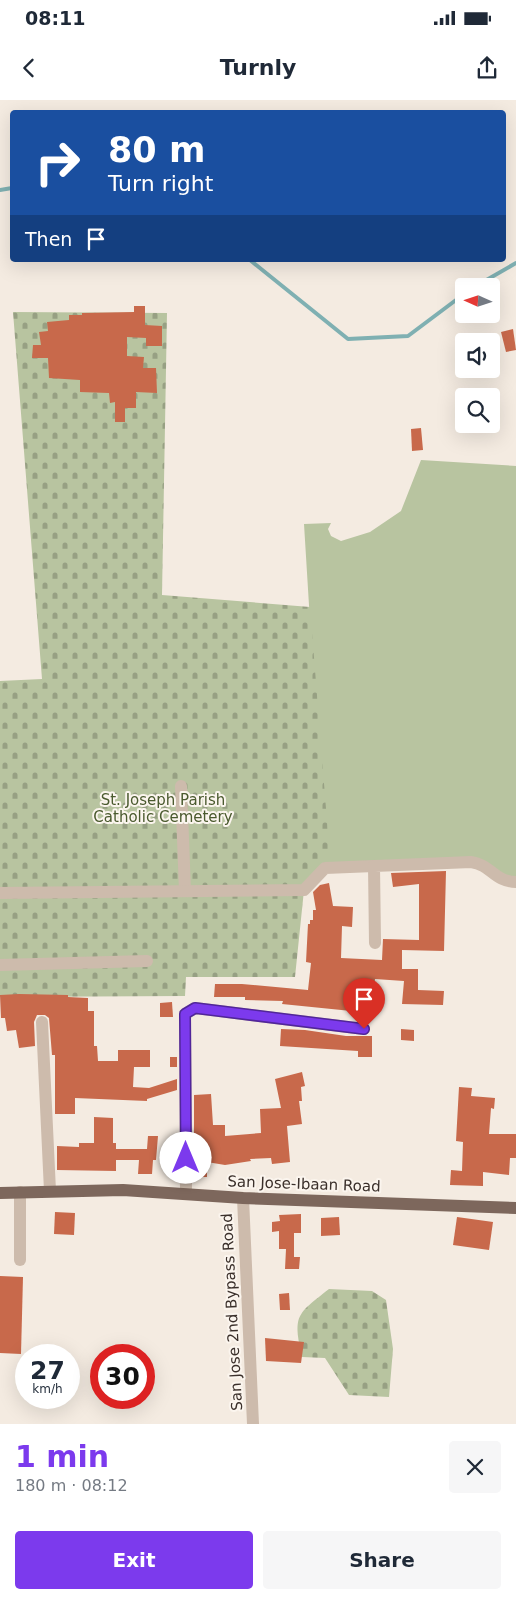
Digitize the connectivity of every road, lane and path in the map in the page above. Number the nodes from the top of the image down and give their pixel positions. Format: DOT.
graph roads {
  1 [pos="181,786"];
  2 [pos="374,866"];
  3 [pos="516,882"];
  4 [pos="185,891"];
  5 [pos="0,893"];
  6 [pos="375,943"];
  7 [pos="147,961"];
  8 [pos="0,966"];
  9 [pos="42,1022"];
  10 [pos="364,1029"];
  11 [pos="50,1191"];
  12 [pos="0,1192"];
  13 [pos="20,1192"];
  14 [pos="186,1194"];
  15 [pos="243,1198"];
  16 [pos="516,1208"];
  17 [pos="20,1260"];
  18 [pos="253,1424"];
  1 -- 4 [label="street"];
  2 -- 3 [label="street"];
  2 -- 4 [label="street"];
  2 -- 6 [label="street"];
  4 -- 5 [label="street"];
  7 -- 8 [label="street"];
  9 -- 11 [label="street"];
  10 -- 14 [label="street"];
  11 -- 13 [label="main road, San Jose-Ibaan Road"];
  11 -- 14 [label="main road, San Jose-Ibaan Road"];
  12 -- 13 [label="main road, San Jose-Ibaan Road"];
  13 -- 17 [label="street"];
  14 -- 15 [label="main road, San Jose-Ibaan Road"];
  15 -- 16 [label="main road, San Jose-Ibaan Road"];
  15 -- 18 [label="street, San Jose 2nd Bypass Road"];
}
